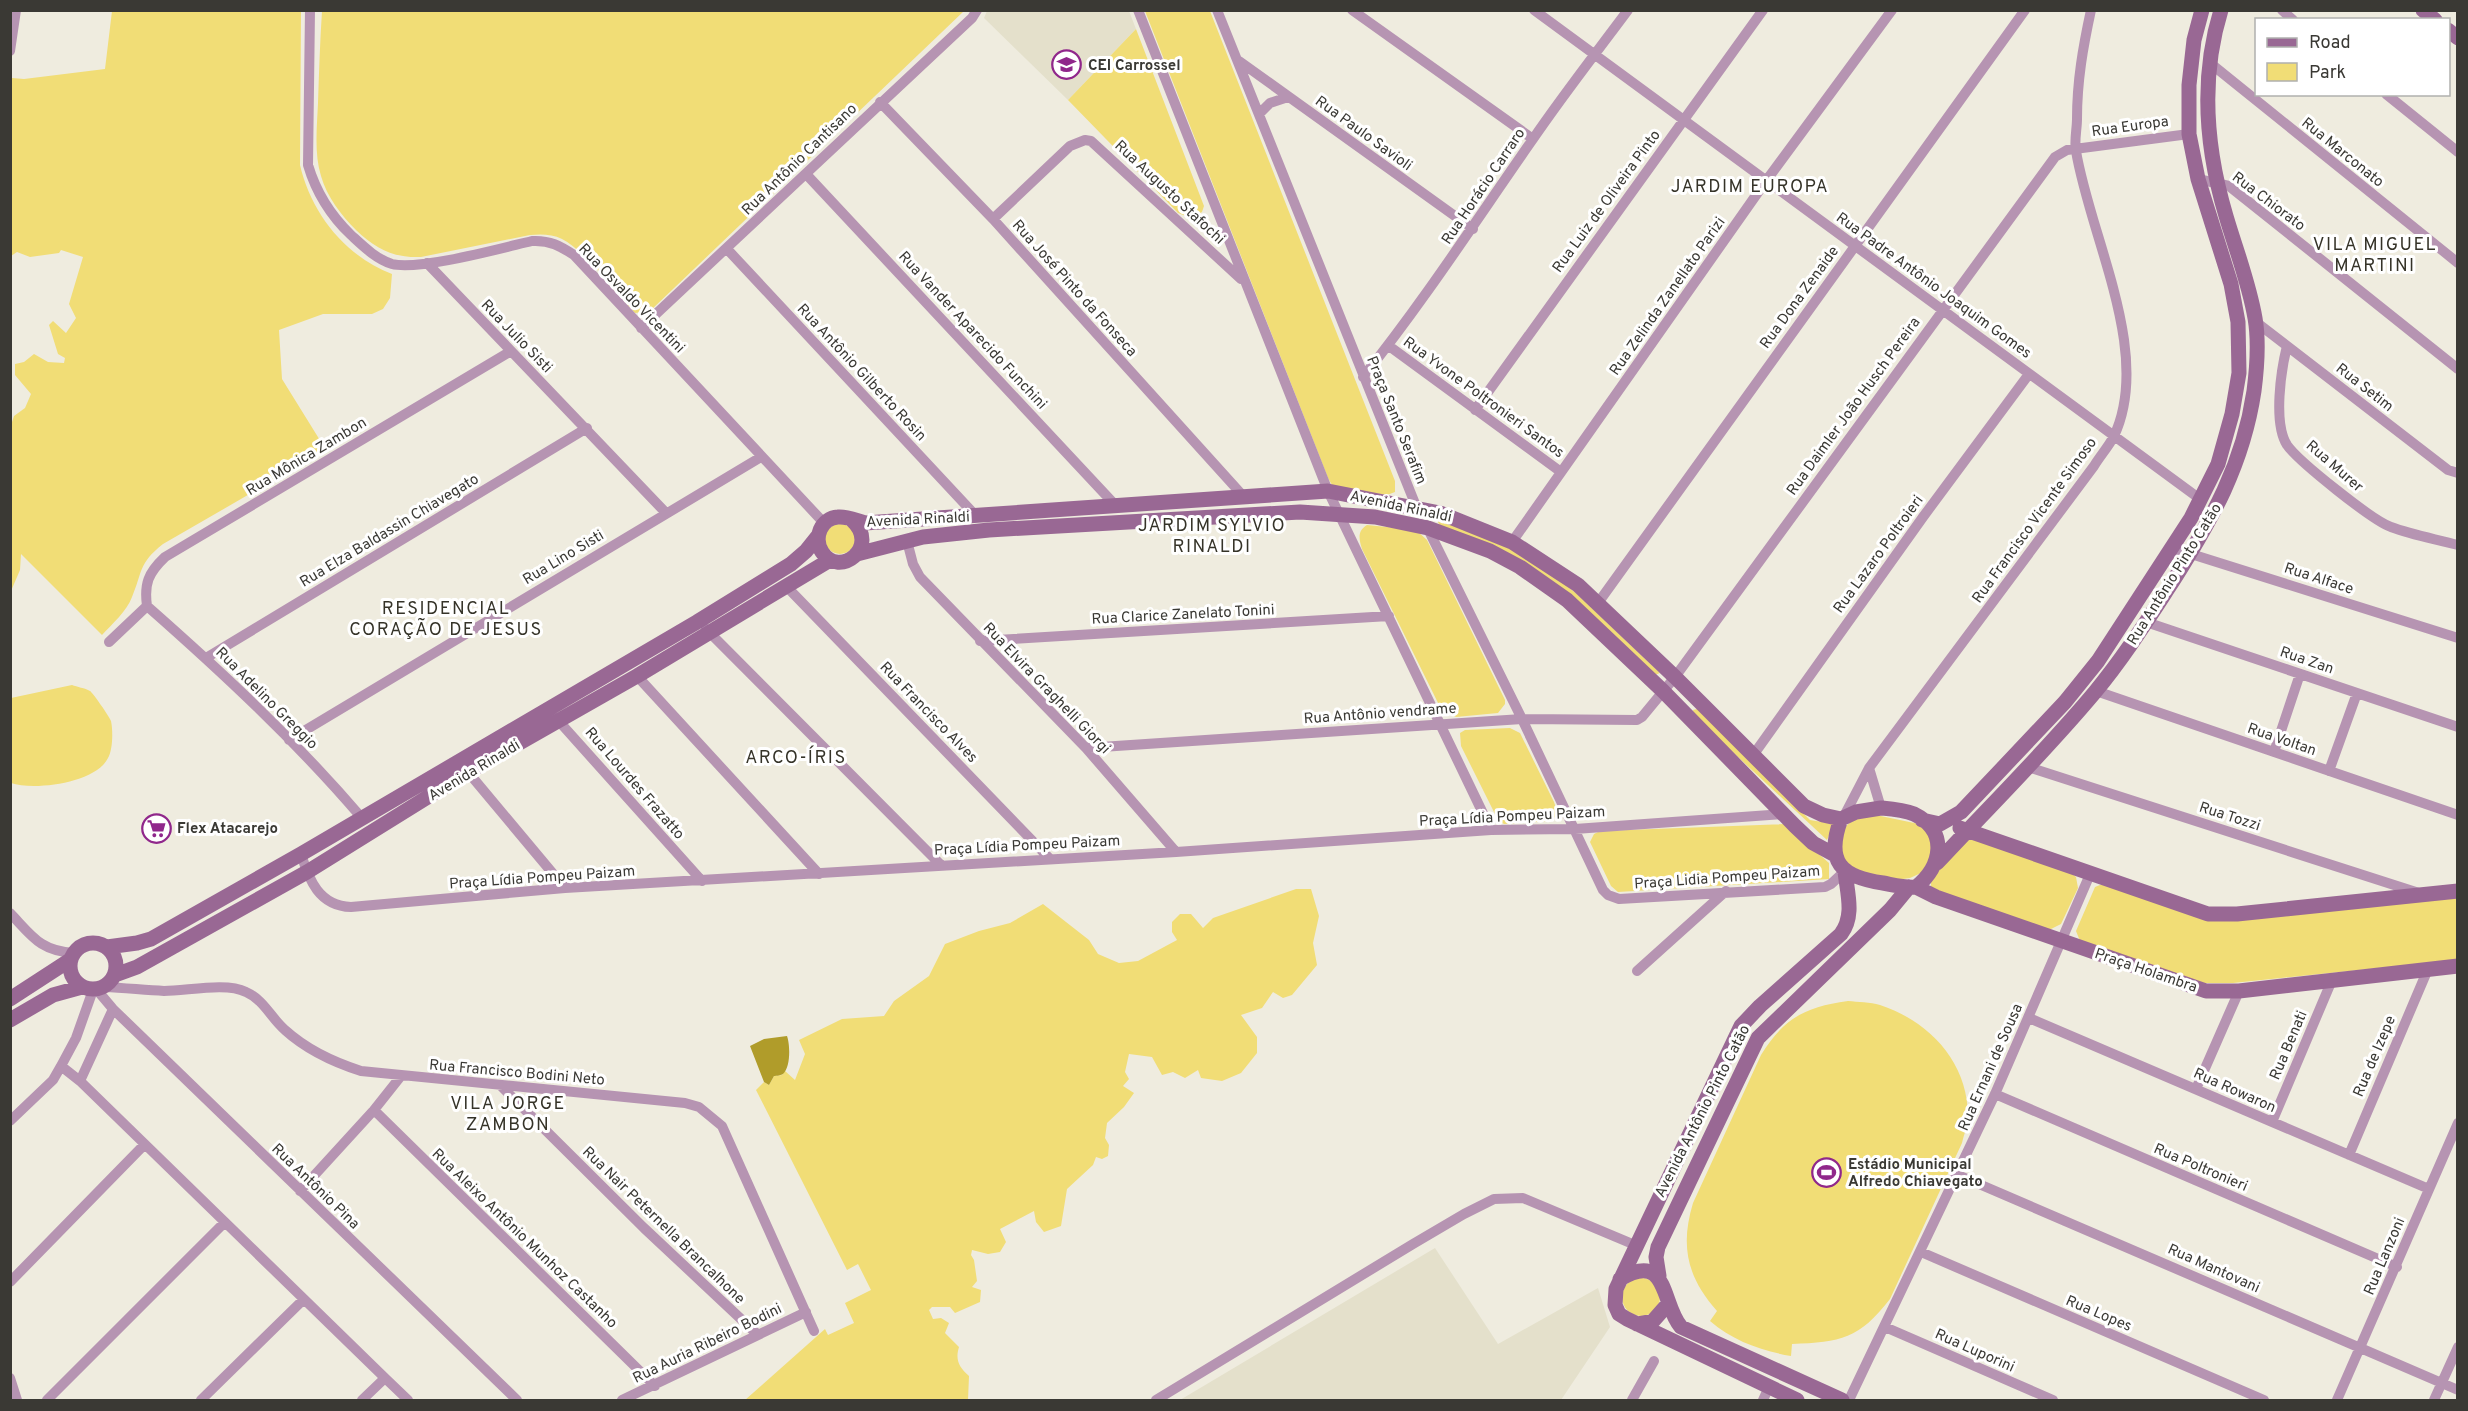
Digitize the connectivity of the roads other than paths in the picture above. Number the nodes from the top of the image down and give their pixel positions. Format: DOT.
graph roads {
  1 [pos="16,10"];
  2 [pos="310,10"];
  3 [pos="977,10"];
  4 [pos="1138,10"];
  5 [pos="1217,10"];
  6 [pos="1352,10"];
  7 [pos="1534,10"];
  8 [pos="1628,10"];
  9 [pos="1763,10"];
  10 [pos="1892,10"];
  11 [pos="2025,10"];
  12 [pos="2091,10"];
  13 [pos="2202,10"];
  14 [pos="2221,10"];
  15 [pos="10,51"];
  16 [pos="1594,55"];
  17 [pos="1237,60"];
  18 [pos="2210,63"];
  19 [pos="2388,96"];
  20 [pos="1288,97"];
  21 [pos="880,102"];
  22 [pos="1260,113"];
  23 [pos="1683,120"];
  24 [pos="2188,134"];
  25 [pos="1533,139"];
  26 [pos="2076,149"];
  27 [pos="2457,153"];
  28 [pos="806,174"];
  29 [pos="2198,179"];
  30 [pos="1766,181"];
  31 [pos="2217,182"];
  32 [pos="993,219"];
  33 [pos="1473,229"];
  34 [pos="1854,246"];
  35 [pos="727,249"];
  36 [pos="427,263"];
  37 [pos="2457,263"];
  38 [pos="1244,281"];
  39 [pos="1942,310"];
  40 [pos="2256,321"];
  41 [pos="641,328"];
  42 [pos="1389,346"];
  43 [pos="2287,346"];
  44 [pos="511,351"];
  45 [pos="2457,369"];
  46 [pos="2029,374"];
  47 [pos="1363,377"];
  48 [pos="1475,410"];
  49 [pos="586,428"];
  50 [pos="2114,436"];
  51 [pos="761,457"];
  52 [pos="1561,472"];
  53 [pos="2457,473"];
  54 [pos="1328,491"];
  55 [pos="1245,498"];
  56 [pos="2200,499"];
  57 [pos="1415,506"];
  58 [pos="1117,507"];
  59 [pos="666,513"];
  60 [pos="1340,513"];
  61 [pos="976,516"];
  62 [pos="852,520"];
  63 [pos="1428,528"];
  64 [pos="821,529"];
  65 [pos="907,541"];
  66 [pos="1512,542"];
  67 [pos="2457,545"];
  68 [pos="2172,548"];
  69 [pos="2191,552"];
  70 [pos="857,554"];
  71 [pos="830,560"];
  72 [pos="786,586"];
  73 [pos="1598,603"];
  74 [pos="147,606"];
  75 [pos="1389,616"];
  76 [pos="697,622"];
  77 [pos="2146,622"];
  78 [pos="710,633"];
  79 [pos="2457,638"];
  80 [pos="980,641"];
  81 [pos="109,642"];
  82 [pos="206,658"];
  83 [pos="2300,674"];
  84 [pos="637,676"];
  85 [pos="1675,676"];
  86 [pos="1663,691"];
  87 [pos="2096,691"];
  88 [pos="2357,693"];
  89 [pos="542,712"];
  90 [pos="1522,719"];
  91 [pos="559,720"];
  92 [pos="1442,724"];
  93 [pos="2457,727"];
  94 [pos="289,740"];
  95 [pos="1086,748"];
  96 [pos="2274,752"];
  97 [pos="1754,754"];
  98 [pos="2028,767"];
  99 [pos="1869,768"];
  100 [pos="2330,771"];
  101 [pos="468,772"];
  102 [pos="1881,808"];
  103 [pos="1784,814"];
  104 [pos="2457,816"];
  105 [pos="361,817"];
  106 [pos="1842,819"];
  107 [pos="1929,822"];
  108 [pos="1575,829"];
  109 [pos="1968,829"];
  110 [pos="1491,830"];
  111 [pos="1176,852"];
  112 [pos="301,854"];
  113 [pos="1835,855"];
  114 [pos="1050,859"];
  115 [pos="1937,863"];
  116 [pos="941,865"];
  117 [pos="1845,871"];
  118 [pos="307,872"];
  119 [pos="2091,872"];
  120 [pos="819,874"];
  121 [pos="702,881"];
  122 [pos="1912,887"];
  123 [pos="565,888"];
  124 [pos="1726,891"];
  125 [pos="2457,891"];
  126 [pos="2422,893"];
  127 [pos="10,913"];
  128 [pos="2063,940"];
  129 [pos="107,947"];
  130 [pos="72,957"];
  131 [pos="2457,966"];
  132 [pos="2428,969"];
  133 [pos="1637,971"];
  134 [pos="115,975"];
  135 [pos="2332,980"];
  136 [pos="94,988"];
  137 [pos="2239,991"];
  138 [pos="10,999"];
  139 [pos="113,1009"];
  140 [pos="2029,1018"];
  141 [pos="10,1020"];
  142 [pos="61,1066"];
  143 [pos="401,1076"];
  144 [pos="80,1081"];
  145 [pos="500,1085"];
  146 [pos="2196,1089"];
  147 [pos="1995,1094"];
  148 [pos="374,1110"];
  149 [pos="10,1121"];
  150 [pos="2272,1122"];
  151 [pos="2457,1123"];
  152 [pos="144,1144"];
  153 [pos="2349,1155"];
  154 [pos="1958,1174"];
  155 [pos="2429,1189"];
  156 [pos="300,1191"];
  157 [pos="224,1223"];
  158 [pos="1635,1245"];
  159 [pos="1921,1252"];
  160 [pos="2397,1267"];
  161 [pos="1659,1276"];
  162 [pos="1620,1278"];
  163 [pos="10,1282"];
  164 [pos="303,1300"];
  165 [pos="1668,1304"];
  166 [pos="806,1312"];
  167 [pos="1637,1324"];
  168 [pos="1885,1327"];
  169 [pos="814,1331"];
  170 [pos="757,1334"];
  171 [pos="2457,1347"];
  172 [pos="2361,1349"];
  173 [pos="1654,1360"];
  174 [pos="10,1378"];
  175 [pos="385,1378"];
  176 [pos="2442,1383"];
  177 [pos="655,1386"];
  178 [pos="2457,1389"];
  179 [pos="1766,1394"];
  180 [pos="17,1401"];
  181 [pos="47,1401"];
  182 [pos="201,1401"];
  183 [pos="362,1401"];
  184 [pos="408,1401"];
  185 [pos="518,1401"];
  186 [pos="622,1401"];
  187 [pos="1156,1401"];
  188 [pos="1632,1401"];
  189 [pos="1797,1401"];
  190 [pos="1842,1401"];
  191 [pos="1849,1401"];
  192 [pos="2053,1401"];
  193 [pos="2264,1401"];
  194 [pos="2337,1401"];
  195 [pos="2434,1401"];
  1 -- 15 [label="street"];
  2 -- 36 [label="street, Rua Osvaldo Vicentini"];
  3 -- 21 [label="street, Rua Antônio Cantisano"];
  4 -- 38 [label="street"];
  5 -- 17 [label="street, Praça Santo Serafim"];
  6 -- 25 [label="street"];
  7 -- 16 [label="street, Rua Padre Antônio Joaquim Gomes"];
  8 -- 16 [label="street, Rua Horácio Carraro"];
  9 -- 23 [label="street, Rua Luiz de Oliveira Pinto"];
  10 -- 30 [label="street, Rua Zelinda Zanellato Parizi"];
  11 -- 34 [label="street, Rua Dona Zenaide"];
  12 -- 26 [label="street, Rua Francisco Vicente Simoso"];
  13 -- 24 [label="main road, Rua Antônio Pinto Catão"];
  14 -- 18 [label="main road, Rua Antônio Pinto Catão"];
  16 -- 23 [label="street, Rua Padre Antônio Joaquim Gomes"];
  16 -- 25 [label="street, Rua Horácio Carraro"];
  17 -- 20 [label="street, Rua Paulo Savioli"];
  17 -- 22 [label="street, Praça Santo Serafim"];
  18 -- 31 [label="main road, Rua Antônio Pinto Catão"];
  18 -- 37 [label="street, Rua Marconato"];
  19 -- 27 [label="street"];
  20 -- 22 [label="street"];
  20 -- 33 [label="street, Rua Paulo Savioli"];
  21 -- 28 [label="street, Rua Antônio Cantisano"];
  21 -- 32 [label="street, Rua José Pinto da Fonseca"];
  22 -- 47 [label="street, Praça Santo Serafim"];
  23 -- 30 [label="street, Rua Padre Antônio Joaquim Gomes"];
  23 -- 48 [label="street, Rua Luiz de Oliveira Pinto"];
  24 -- 26 [label="street, Rua Europa"];
  24 -- 29 [label="main road, Rua Antônio Pinto Catão"];
  25 -- 33 [label="street, Rua Horácio Carraro"];
  26 -- 39 [label="street, Rua Daimler João Husch Pereira"];
  26 -- 50 [label="street, Rua Francisco Vicente Simoso"];
  28 -- 35 [label="street, Rua Antônio Cantisano"];
  28 -- 58 [label="street, Rua Vander Aparecido Funchini"];
  29 -- 31 [label="street, Rua Chiorato"];
  29 -- 56 [label="main road, Rua Antônio Pinto Catão"];
  30 -- 34 [label="street, Rua Padre Antônio Joaquim Gomes"];
  30 -- 52 [label="street, Rua Zelinda Zanellato Parizi"];
  31 -- 40 [label="main road, Rua Antônio Pinto Catão"];
  31 -- 45 [label="street, Rua Chiorato"];
  32 -- 38 [label="street, Rua Augusto Stafochi"];
  32 -- 55 [label="street, Rua José Pinto da Fonseca"];
  33 -- 42 [label="street, Rua Horácio Carraro"];
  34 -- 39 [label="street, Rua Padre Antônio Joaquim Gomes"];
  34 -- 73 [label="street, Rua Dona Zenaide"];
  35 -- 41 [label="street, Rua Antônio Cantisano"];
  35 -- 61 [label="street, Rua Antônio Gilberto Rosin"];
  36 -- 41 [label="street, Rua Osvaldo Vicentini"];
  36 -- 44 [label="street, Rua Julio Sisti"];
  38 -- 54 [label="street"];
  39 -- 46 [label="street, Rua Padre Antônio Joaquim Gomes"];
  39 -- 85 [label="street, Rua Daimler João Husch Pereira"];
  40 -- 43 [label="street, Rua Setim"];
  40 -- 69 [label="main road, Rua Antônio Pinto Catão"];
  41 -- 51 [label="street, Rua Osvaldo Vicentini"];
  42 -- 47 [label="street, Rua Horácio Carraro"];
  42 -- 48 [label="street, Rua Yvone Poltronieri Santos"];
  43 -- 53 [label="street, Rua Setim"];
  43 -- 67 [label="street, Rua Murer"];
  44 -- 49 [label="street, Rua Julio Sisti"];
  44 -- 74 [label="street, Rua Mônica Zambon"];
  46 -- 50 [label="street, Rua Padre Antônio Joaquim Gomes"];
  46 -- 97 [label="street, Rua Lazaro Poltroieri"];
  47 -- 57 [label="street, Praça Santo Serafim"];
  48 -- 52 [label="street, Rua Yvone Poltronieri Santos"];
  49 -- 59 [label="street, Rua Julio Sisti"];
  49 -- 82 [label="street, Rua Elza Baldassin Chiavegato"];
  50 -- 56 [label="street, Rua Padre Antônio Joaquim Gomes"];
  50 -- 99 [label="street, Rua Francisco Vicente Simoso"];
  51 -- 59 [label="street, Rua Lino Sisti"];
  51 -- 64 [label="street, Rua Osvaldo Vicentini"];
  52 -- 66 [label="street, Rua Zelinda Zanellato Parizi"];
  54 -- 55 [label="main road, Avenida Rinaldi"];
  54 -- 57 [label="main road, Avenida Rinaldi"];
  54 -- 60 [label="street"];
  55 -- 58 [label="main road, Avenida Rinaldi"];
  56 -- 68 [label="main road, Rua Antônio Pinto Catão"];
  57 -- 63 [label="street, Praça Santo Serafim"];
  57 -- 66 [label="main road, Avenida Rinaldi"];
  58 -- 61 [label="main road, Avenida Rinaldi"];
  59 -- 94 [label="street, Rua Lino Sisti"];
  60 -- 63 [label="main road, Avenida Rinaldi"];
  60 -- 65 [label="main road, Avenida Rinaldi"];
  60 -- 75 [label="street"];
  61 -- 62 [label="main road, Avenida Rinaldi"];
  62 -- 64 [label="main road"];
  62 -- 70 [label="main road"];
  63 -- 86 [label="main road, Avenida Rinaldi"];
  63 -- 90 [label="street, Praça Santo Serafim"];
  64 -- 71 [label="main road"];
  64 -- 76 [label="main road, Avenida Rinaldi"];
  65 -- 70 [label="main road, Avenida Rinaldi"];
  65 -- 80 [label="street, Rua Elvira Graghelli Giorgi"];
  66 -- 73 [label="main road, Avenida Rinaldi"];
  68 -- 69 [label="street, Rua Alface"];
  68 -- 107 [label="main road, Rua Antônio Pinto Catão"];
  69 -- 77 [label="main road, Rua Antônio Pinto Catão"];
  69 -- 79 [label="street, Rua Alface"];
  70 -- 71 [label="main road"];
  71 -- 72 [label="main road, Avenida Rinaldi"];
  72 -- 78 [label="main road, Avenida Rinaldi"];
  72 -- 114 [label="street, Rua Francisco Alves"];
  73 -- 85 [label="main road, Avenida Rinaldi"];
  74 -- 81 [label="street"];
  74 -- 82 [label="street, Rua Adelino Greggio"];
  75 -- 80 [label="street, Rua Clarice Zanelato Tonini"];
  75 -- 92 [label="street"];
  76 -- 78 [label="street"];
  76 -- 89 [label="main road, Avenida Rinaldi"];
  77 -- 83 [label="street, Rua Zan"];
  77 -- 87 [label="main road, Rua Antônio Pinto Catão"];
  78 -- 84 [label="main road, Avenida Rinaldi"];
  78 -- 116 [label="street"];
  80 -- 95 [label="street, Rua Elvira Graghelli Giorgi"];
  82 -- 94 [label="street, Rua Adelino Greggio"];
  83 -- 88 [label="street, Rua Zan"];
  83 -- 96 [label="street"];
  84 -- 91 [label="main road, Avenida Rinaldi"];
  84 -- 120 [label="street"];
  85 -- 86 [label="street, Rua Daimler João Husch Pereira"];
  85 -- 97 [label="main road, Avenida Rinaldi"];
  86 -- 90 [label="street, Rua Antônio vendrame"];
  86 -- 103 [label="main road, Avenida Rinaldi"];
  87 -- 96 [label="street, Rua Voltan"];
  87 -- 98 [label="main road, Rua Antônio Pinto Catão"];
  88 -- 93 [label="street, Rua Zan"];
  88 -- 100 [label="street"];
  89 -- 91 [label="street, Rua Lourdes Frazatto"];
  89 -- 105 [label="main road, Avenida Rinaldi"];
  90 -- 92 [label="street, Rua Antônio vendrame"];
  90 -- 108 [label="street, Praça Santo Serafim"];
  91 -- 101 [label="main road, Avenida Rinaldi"];
  91 -- 121 [label="street, Rua Lourdes Frazatto"];
  92 -- 95 [label="street, Rua Antônio vendrame"];
  92 -- 110 [label="street"];
  94 -- 105 [label="street, Rua Adelino Greggio"];
  95 -- 111 [label="street, Rua Elvira Graghelli Giorgi"];
  96 -- 100 [label="street, Rua Voltan"];
  97 -- 106 [label="main road, Avenida Rinaldi"];
  98 -- 109 [label="main road, Rua Antônio Pinto Catão"];
  98 -- 126 [label="street, Rua Tozzi"];
  99 -- 102 [label="street"];
  99 -- 106 [label="street, Rua Francisco Vicente Simoso"];
  100 -- 104 [label="street, Rua Voltan"];
  101 -- 118 [label="main road, Avenida Rinaldi"];
  101 -- 123 [label="street"];
  102 -- 106 [label="main road"];
  102 -- 107 [label="main road"];
  103 -- 108 [label="street, Praça Lídia Pompeu Paizam"];
  103 -- 113 [label="main road, Avenida Rinaldi"];
  105 -- 112 [label="main road, Avenida Rinaldi"];
  106 -- 113 [label="main road"];
  107 -- 109 [label="main road"];
  107 -- 115 [label="main road"];
  108 -- 110 [label="street, Praça Lídia Pompeu Paizam"];
  108 -- 124 [label="street, Praça Lidia Pompeu Paizam"];
  109 -- 115 [label="main road, Rua Antônio Pinto Catão"];
  109 -- 119 [label="main road"];
  110 -- 111 [label="street, Praça Lídia Pompeu Paizam"];
  111 -- 114 [label="street, Praça Lídia Pompeu Paizam"];
  112 -- 118 [label="street, Praça Lídia Pompeu Paizam"];
  112 -- 129 [label="main road, Avenida Rinaldi"];
  113 -- 117 [label="main road, Avenida Rinaldi"];
  114 -- 116 [label="street, Praça Lídia Pompeu Paizam"];
  115 -- 122 [label="main road"];
  116 -- 120 [label="street, Praça Lídia Pompeu Paizam"];
  117 -- 122 [label="main road"];
  117 -- 124 [label="street, Praça Lidia Pompeu Paizam"];
  117 -- 158 [label="main road, Avenida Antônio Pinto Catão"];
  118 -- 123 [label="street, Praça Lídia Pompeu Paizam"];
  118 -- 134 [label="main road, Avenida Rinaldi"];
  119 -- 126 [label="main road"];
  119 -- 128 [label="street, Rua Ernani de Sousa"];
  120 -- 121 [label="street, Praça Lídia Pompeu Paizam"];
  121 -- 123 [label="street, Praça Lídia Pompeu Paizam"];
  122 -- 128 [label="main road, Praça Holambra"];
  122 -- 161 [label="main road, Avenida Antônio Pinto Catão"];
  124 -- 133 [label="street"];
  125 -- 126 [label="main road"];
  127 -- 130 [label="street"];
  128 -- 137 [label="main road, Praça Holambra"];
  128 -- 140 [label="street, Rua Ernani de Sousa"];
  129 -- 130 [label="main road"];
  129 -- 134 [label="main road"];
  130 -- 136 [label="main road"];
  130 -- 138 [label="main road"];
  131 -- 132 [label="main road, Praça Holambra"];
  132 -- 135 [label="main road, Praça Holambra"];
  132 -- 153 [label="street, Rua de Izepe"];
  134 -- 136 [label="main road"];
  135 -- 137 [label="main road, Praça Holambra"];
  135 -- 150 [label="street, Rua Benati"];
  136 -- 139 [label="street, Rua Antônio Pina"];
  136 -- 141 [label="main road"];
  136 -- 142 [label="street"];
  136 -- 143 [label="street, Rua Francisco Bodini Neto"];
  137 -- 146 [label="street"];
  139 -- 144 [label="street"];
  139 -- 156 [label="street, Rua Antônio Pina"];
  140 -- 146 [label="street, Rua Rowaron"];
  140 -- 147 [label="street, Rua Ernani de Sousa"];
  142 -- 144 [label="street"];
  142 -- 149 [label="street"];
  143 -- 145 [label="street, Rua Francisco Bodini Neto"];
  143 -- 148 [label="street"];
  144 -- 152 [label="street"];
  145 -- 166 [label="street, Rua Francisco Bodini Neto"];
  145 -- 170 [label="street, Rua Nair Peternella Brancalhone"];
  146 -- 150 [label="street, Rua Rowaron"];
  147 -- 154 [label="street, Rua Ernani de Sousa"];
  147 -- 160 [label="street, Rua Poltronieri"];
  148 -- 156 [label="street"];
  148 -- 177 [label="street, Rua Aleixo Antônio Munhoz Castanho"];
  150 -- 153 [label="street, Rua Rowaron"];
  151 -- 155 [label="street, Rua Lanzoni"];
  152 -- 157 [label="street"];
  152 -- 163 [label="street"];
  153 -- 155 [label="street, Rua Rowaron"];
  154 -- 159 [label="street, Rua Ernani de Sousa"];
  154 -- 172 [label="street, Rua Mantovani"];
  155 -- 160 [label="street, Rua Lanzoni"];
  156 -- 185 [label="street, Rua Antônio Pina"];
  157 -- 164 [label="street"];
  157 -- 181 [label="street"];
  158 -- 162 [label="main road, Avenida Antônio Pinto Catão"];
  158 -- 187 [label="street"];
  159 -- 168 [label="street, Rua Ernani de Sousa"];
  159 -- 193 [label="street, Rua Lopes"];
  160 -- 172 [label="street, Rua Lanzoni"];
  161 -- 162 [label="main road"];
  161 -- 165 [label="main road"];
  162 -- 167 [label="main road"];
  164 -- 175 [label="street"];
  164 -- 182 [label="street"];
  165 -- 167 [label="main road"];
  165 -- 190 [label="main road"];
  166 -- 169 [label="street, Rua Francisco Bodini Neto"];
  166 -- 170 [label="street, Rua Auria Ribeiro Bodini"];
  167 -- 179 [label="main road"];
  168 -- 191 [label="street, Rua Ernani de Sousa"];
  168 -- 192 [label="street, Rua Luporini"];
  170 -- 177 [label="street, Rua Auria Ribeiro Bodini"];
  171 -- 176 [label="street"];
  172 -- 176 [label="street, Rua Mantovani"];
  172 -- 194 [label="street, Rua Lanzoni"];
  173 -- 188 [label="street"];
  174 -- 180 [label="street"];
  175 -- 183 [label="street"];
  175 -- 184 [label="street"];
  176 -- 178 [label="street, Rua Mantovani"];
  176 -- 195 [label="street"];
  177 -- 186 [label="street, Rua Auria Ribeiro Bodini"];
  179 -- 189 [label="main road"];
}
